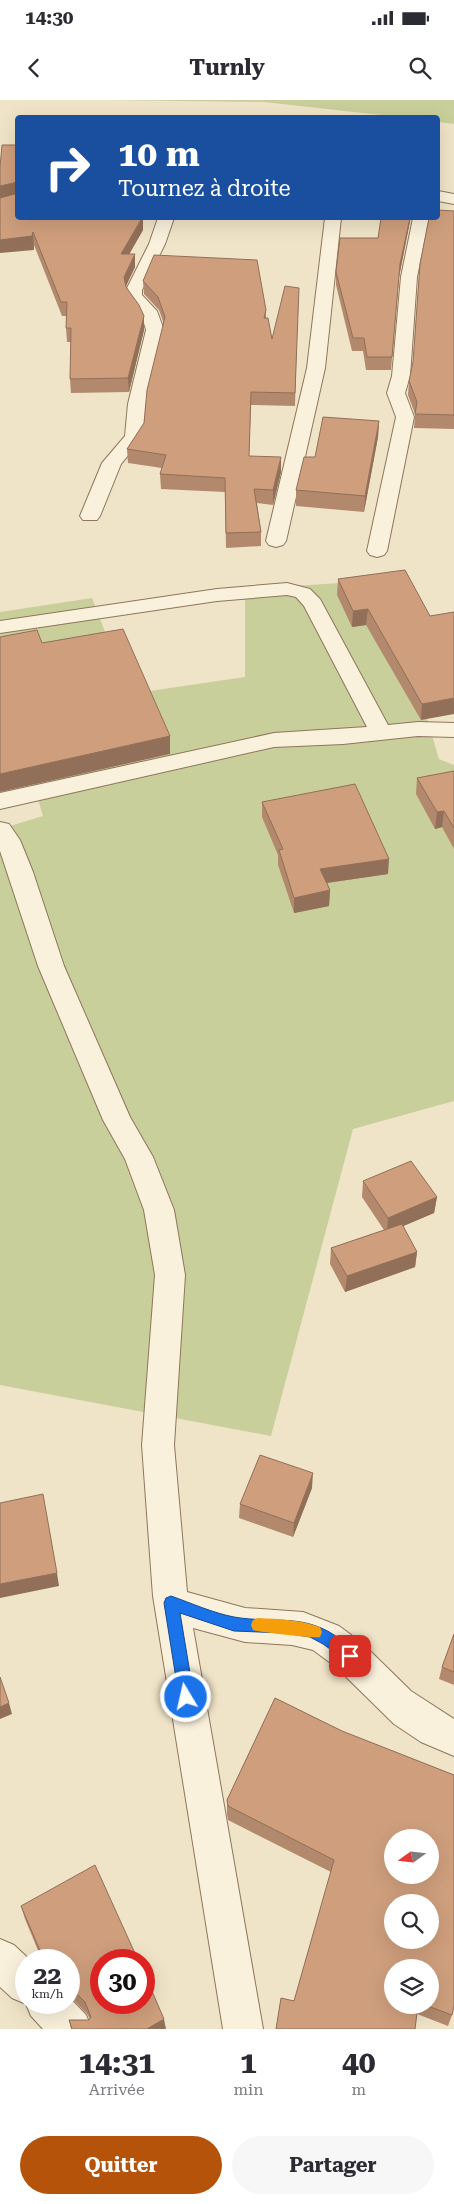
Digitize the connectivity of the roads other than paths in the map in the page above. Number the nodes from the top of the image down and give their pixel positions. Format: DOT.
graph roads {
  1 [pos="440,196"];
  2 [pos="454,199"];
  3 [pos="165,220"];
  4 [pos="333,220"];
  5 [pos="421,220"];
  6 [pos="90,516"];
  7 [pos="276,541"];
  8 [pos="377,551"];
  9 [pos="0,627"];
  10 [pos="454,730"];
  11 [pos="381,733"];
  12 [pos="0,802"];
  13 [pos="0,830"];
  14 [pos="171,1603"];
  15 [pos="454,1738"];
  16 [pos="0,1959"];
  17 [pos="15,1973"];
  18 [pos="57,2014"];
  19 [pos="72,2029"];
  20 [pos="243,2029"];
  1 -- 2 [label="street"];
  3 -- 6 [label="street"];
  4 -- 7 [label="street"];
  5 -- 8 [label="street"];
  9 -- 11 [label="street"];
  10 -- 11 [label="street"];
  11 -- 12 [label="street"];
  13 -- 14 [label="street"];
  14 -- 15 [label="street"];
  14 -- 20 [label="street"];
  16 -- 17 [label="street"];
  18 -- 19 [label="street"];
}
